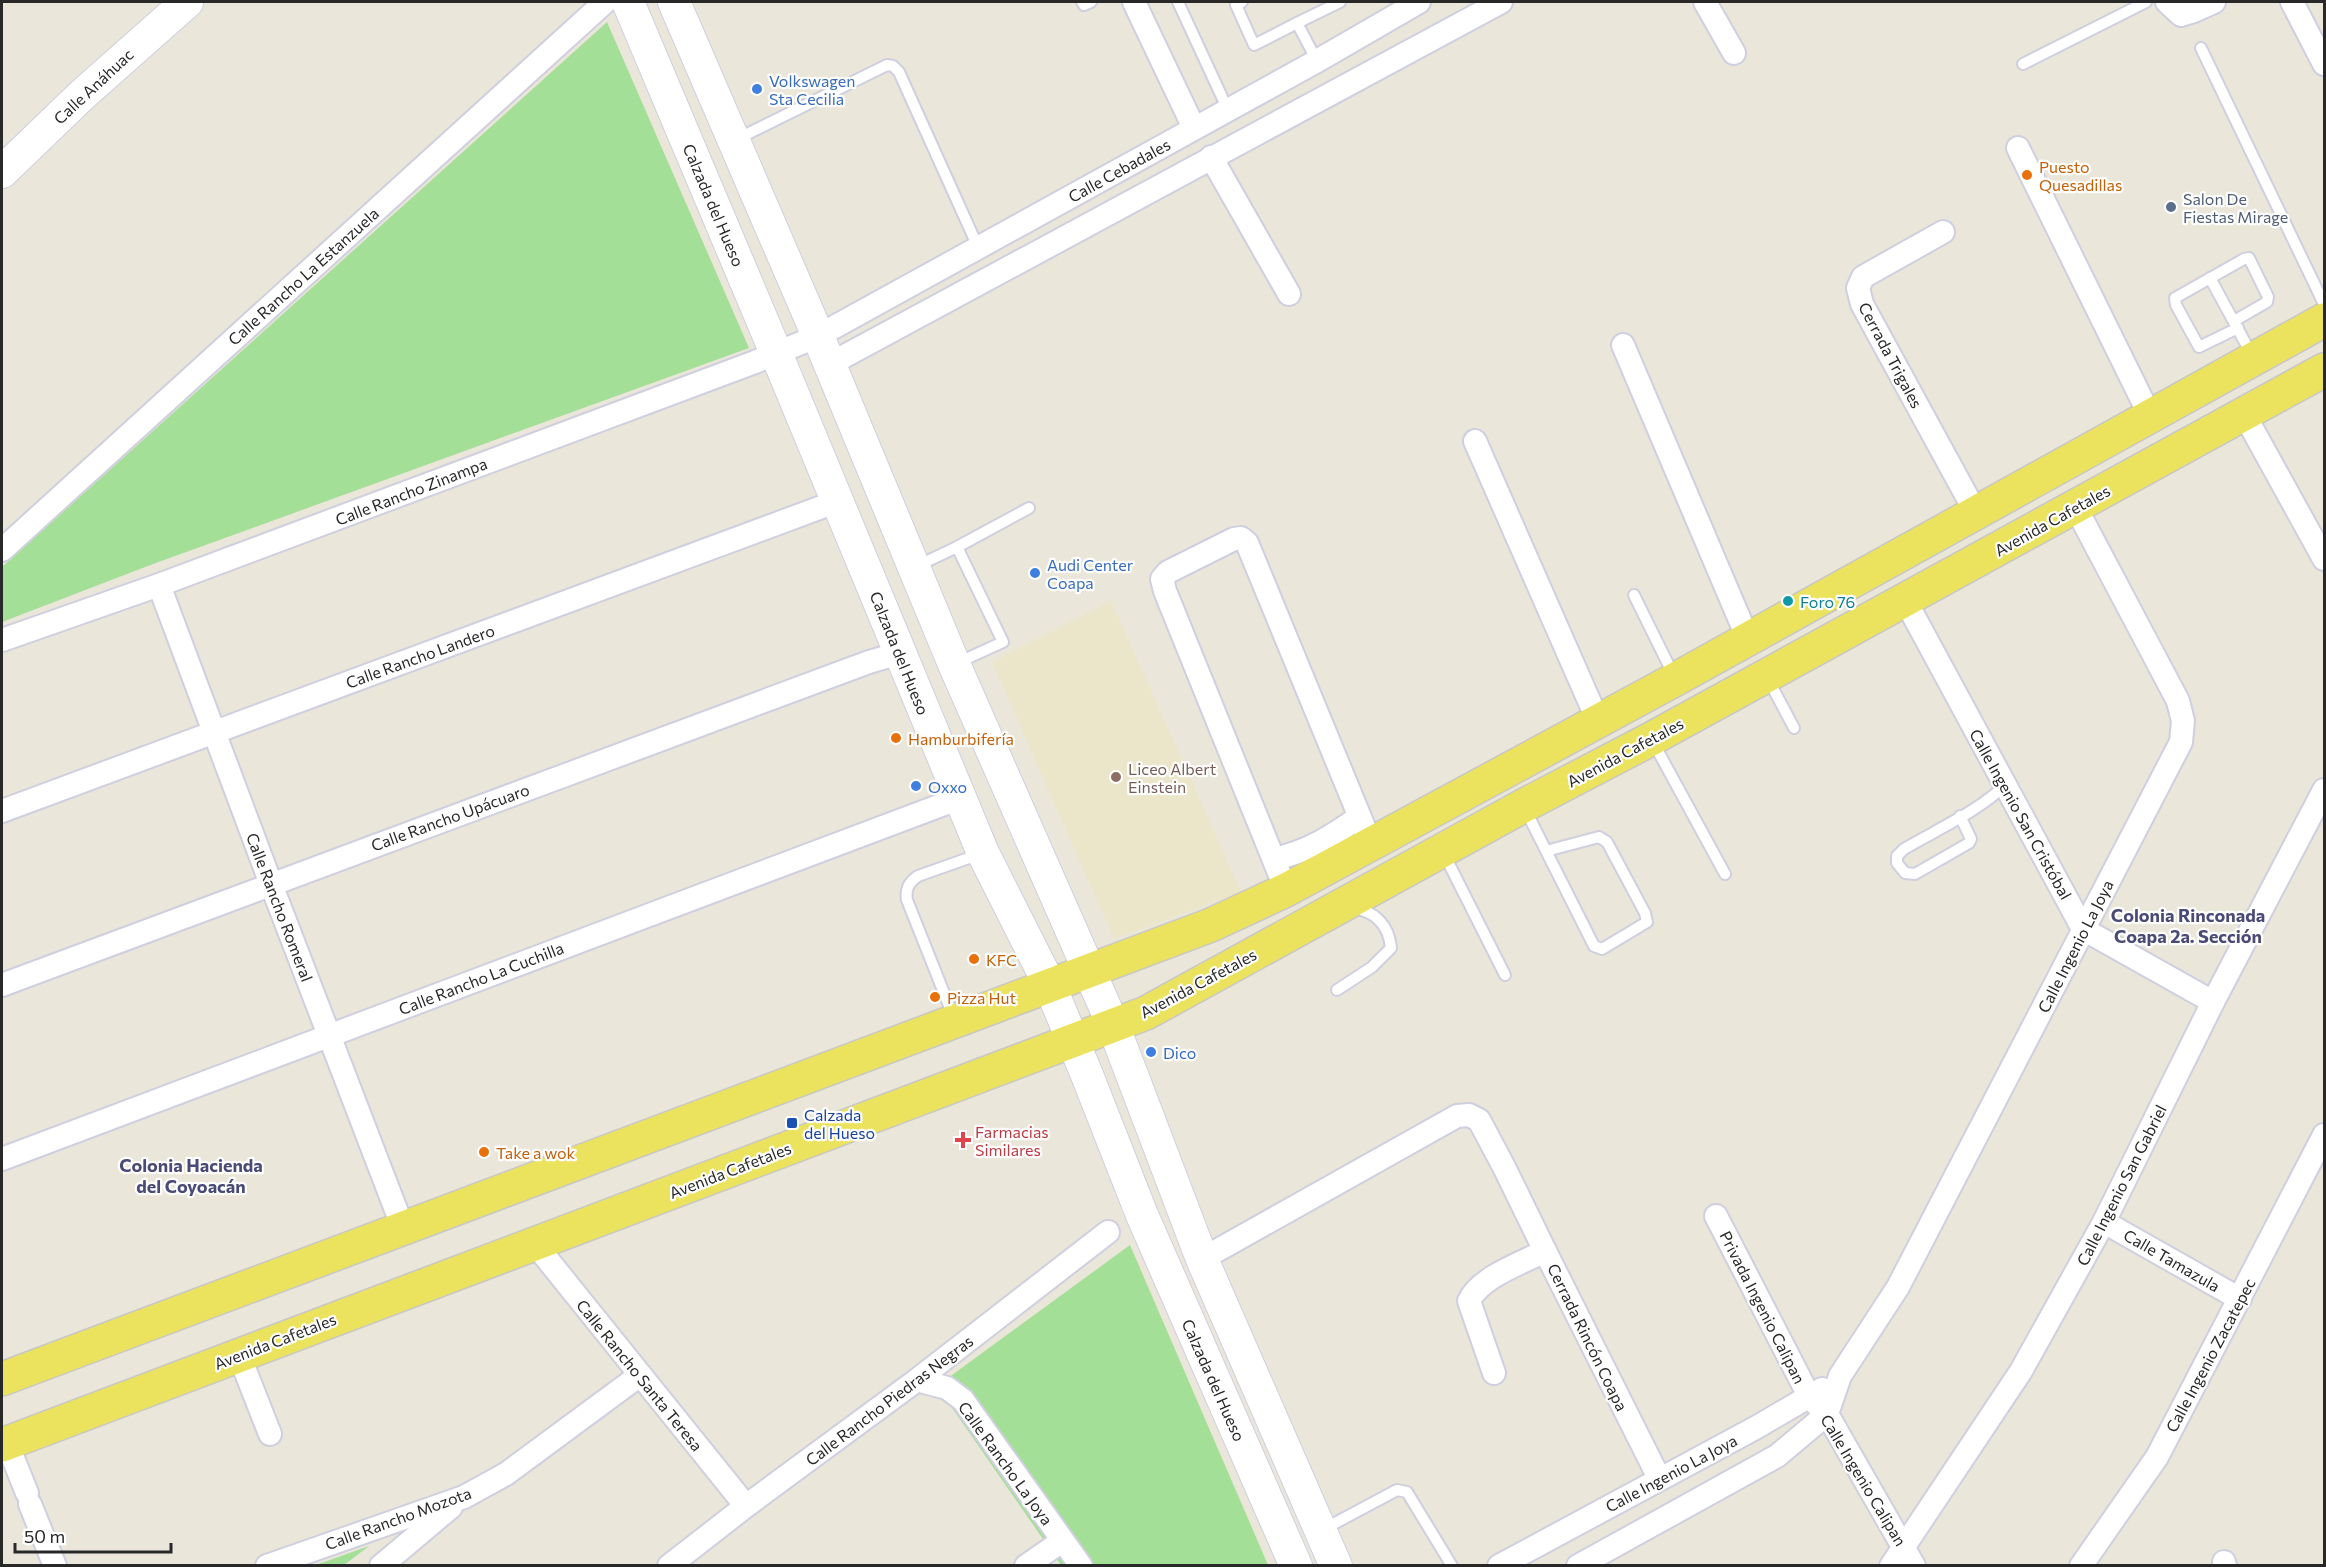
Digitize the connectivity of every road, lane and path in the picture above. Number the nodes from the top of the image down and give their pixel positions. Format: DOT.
graph roads {
  1 [pos="187,2"];
  2 [pos="605,2"];
  3 [pos="628,2"];
  4 [pos="674,2"];
  5 [pos="1082,2"];
  6 [pos="1091,2"];
  7 [pos="1134,2"];
  8 [pos="1178,2"];
  9 [pos="1242,2"];
  10 [pos="1340,2"];
  11 [pos="1419,2"];
  12 [pos="1501,2"];
  13 [pos="1705,2"];
  14 [pos="2146,2"];
  15 [pos="2214,2"];
  16 [pos="2292,2"];
  17 [pos="2174,8"];
  18 [pos="1297,23"];
  19 [pos="2201,48"];
  20 [pos="1734,53"];
  21 [pos="1317,61"];
  22 [pos="2023,64"];
  23 [pos="2325,64"];
  24 [pos="1228,110"];
  25 [pos="1194,128"];
  26 [pos="734,141"];
  27 [pos="2018,148"];
  28 [pos="1211,157"];
  29 [pos="2,172"];
  30 [pos="1943,232"];
  31 [pos="978,247"];
  32 [pos="922,278"];
  33 [pos="2210,278"];
  34 [pos="1289,294"];
  35 [pos="2325,304"];
  36 [pos="936,306"];
  37 [pos="2325,320"];
  38 [pos="2236,324"];
  39 [pos="818,336"];
  40 [pos="1623,345"];
  41 [pos="776,353"];
  42 [pos="2255,360"];
  43 [pos="830,364"];
  44 [pos="2325,370"];
  45 [pos="2244,414"];
  46 [pos="2150,416"];
  47 [pos="1475,441"];
  48 [pos="838,501"];
  49 [pos="1029,508"];
  50 [pos="2076,508"];
  51 [pos="1976,513"];
  52 [pos="957,547"];
  53 [pos="2,550"];
  54 [pos="2325,559"];
  55 [pos="914,568"];
  56 [pos="159,585"];
  57 [pos="1634,595"];
  58 [pos="1905,600"];
  59 [pos="1748,639"];
  60 [pos="2,640"];
  61 [pos="900,653"];
  62 [pos="954,664"];
  63 [pos="1766,676"];
  64 [pos="1676,679"];
  65 [pos="1598,722"];
  66 [pos="1794,728"];
  67 [pos="214,733"];
  68 [pos="1651,740"];
  69 [pos="2005,785"];
  70 [pos="2325,790"];
  71 [pos="960,798"];
  72 [pos="1523,806"];
  73 [pos="2,812"];
  74 [pos="1960,816"];
  75 [pos="2316,827"];
  76 [pos="1365,830"];
  77 [pos="1442,851"];
  78 [pos="1546,851"];
  79 [pos="983,853"];
  80 [pos="1280,874"];
  81 [pos="1725,874"];
  82 [pos="271,884"];
  83 [pos="1336,909"];
  84 [pos="2083,929"];
  85 [pos="1090,971"];
  86 [pos="1505,975"];
  87 [pos="2,985"];
  88 [pos="1050,986"];
  89 [pos="1337,990"];
  90 [pos="2213,1002"];
  91 [pos="956,1021"];
  92 [pos="1113,1025"];
  93 [pos="330,1035"];
  94 [pos="1073,1040"];
  95 [pos="2325,1136"];
  96 [pos="2,1159"];
  97 [pos="1716,1216"];
  98 [pos="2104,1222"];
  99 [pos="404,1228"];
  100 [pos="1108,1232"];
  101 [pos="535,1244"];
  102 [pos="1545,1251"];
  103 [pos="1202,1260"];
  104 [pos="2240,1299"];
  105 [pos="239,1355"];
  106 [pos="1494,1373"];
  107 [pos="640,1375"];
  108 [pos="1840,1376"];
  109 [pos="2,1379"];
  110 [pos="917,1380"];
  111 [pos="1810,1398"];
  112 [pos="1827,1414"];
  113 [pos="270,1434"];
  114 [pos="4,1444"];
  115 [pos="1659,1478"];
  116 [pos="464,1497"];
  117 [pos="746,1506"];
  118 [pos="1322,1530"];
  119 [pos="1062,1541"];
  120 [pos="1909,1556"];
  121 [pos="55,1566"];
  122 [pos="267,1566"];
  123 [pos="381,1566"];
  124 [pos="669,1566"];
  125 [pos="1026,1566"];
  126 [pos="1081,1566"];
  127 [pos="1296,1566"];
  128 [pos="1336,1566"];
  129 [pos="1452,1566"];
  130 [pos="1499,1566"];
  131 [pos="1578,1566"];
  132 [pos="1891,1566"];
  133 [pos="2081,1566"];
  1 -- 29 [label="main road, Calle Anáhuac"];
  2 -- 53 [label="street, Calle Rancho La Estanzuela"];
  3 -- 41 [label="main road, Calzada del Hueso"];
  4 -- 26 [label="main road"];
  5 -- 6 [label="lane"];
  7 -- 25 [label="street"];
  8 -- 24 [label="lane"];
  9 -- 18 [label="lane"];
  10 -- 18 [label="lane"];
  11 -- 21 [label="street, Calle Cebadales"];
  12 -- 28 [label="street"];
  13 -- 20 [label="street"];
  14 -- 22 [label="lane"];
  15 -- 17 [label="street"];
  16 -- 23 [label="street"];
  18 -- 21 [label="lane"];
  19 -- 35 [label="lane"];
  21 -- 24 [label="street, Calle Cebadales"];
  24 -- 25 [label="street, Calle Cebadales"];
  25 -- 31 [label="street, Calle Cebadales"];
  26 -- 31 [label="lane"];
  26 -- 39 [label="main road"];
  27 -- 46 [label="street"];
  28 -- 34 [label="street"];
  28 -- 36 [label="street"];
  30 -- 51 [label="street, Cerrada Trigales"];
  31 -- 32 [label="street, Calle Cebadales"];
  32 -- 36 [label="street"];
  32 -- 39 [label="street, Calle Cebadales"];
  33 -- 38 [label="lane"];
  33 -- 38 [label="lane"];
  33 -- 38 [label="lane"];
  36 -- 43 [label="street"];
  37 -- 42 [label="main road"];
  38 -- 42 [label="lane"];
  39 -- 41 [label="street, Calle Rancho Zinampa"];
  39 -- 43 [label="main road"];
  40 -- 59 [label="street"];
  41 -- 48 [label="main road, Calzada del Hueso"];
  41 -- 56 [label="street, Calle Rancho Zinampa"];
  42 -- 46 [label="main road"];
  43 -- 55 [label="main road"];
  44 -- 45 [label="main road, Avenida Cafetales"];
  45 -- 50 [label="main road, Avenida Cafetales"];
  45 -- 54 [label="street"];
  46 -- 51 [label="main road"];
  47 -- 65 [label="street"];
  48 -- 61 [label="main road, Calzada del Hueso"];
  48 -- 67 [label="street, Calle Rancho Landero"];
  49 -- 52 [label="lane"];
  50 -- 58 [label="main road, Avenida Cafetales"];
  50 -- 84 [label="street, Calle Ingenio La Joya"];
  51 -- 59 [label="main road"];
  52 -- 55 [label="lane"];
  52 -- 62 [label="lane"];
  55 -- 62 [label="main road"];
  56 -- 60 [label="street, Calle Rancho Zinampa"];
  56 -- 67 [label="street, Calle Rancho Romeral"];
  57 -- 64 [label="lane"];
  58 -- 63 [label="main road, Avenida Cafetales"];
  58 -- 69 [label="street, Calle Ingenio San Cristóbal"];
  59 -- 64 [label="main road"];
  61 -- 71 [label="main road, Calzada del Hueso"];
  61 -- 82 [label="street, Calle Rancho Upácuaro"];
  62 -- 85 [label="main road"];
  63 -- 66 [label="lane"];
  63 -- 68 [label="main road, Avenida Cafetales"];
  64 -- 65 [label="main road"];
  65 -- 76 [label="main road"];
  67 -- 73 [label="street, Calle Rancho Landero"];
  67 -- 82 [label="street, Calle Rancho Romeral"];
  68 -- 72 [label="main road, Avenida Cafetales"];
  68 -- 81 [label="lane"];
  69 -- 74 [label="lane"];
  69 -- 84 [label="street, Calle Ingenio San Cristóbal"];
  70 -- 75 [label="street, Calle Ingenio San Gabriel"];
  71 -- 79 [label="main road, Calzada del Hueso"];
  71 -- 93 [label="street, Calle Rancho La Cuchilla"];
  72 -- 77 [label="main road, Avenida Cafetales"];
  72 -- 78 [label="lane"];
  74 -- 74 [label="lane"];
  75 -- 90 [label="street, Calle Ingenio San Gabriel"];
  76 -- 80 [label="main road"];
  76 -- 80 [label="street"];
  77 -- 83 [label="main road, Avenida Cafetales"];
  77 -- 86 [label="lane"];
  78 -- 78 [label="lane"];
  79 -- 88 [label="main road, Calzada del Hueso"];
  79 -- 91 [label="lane"];
  80 -- 85 [label="main road"];
  82 -- 87 [label="street, Calle Rancho Upácuaro"];
  82 -- 93 [label="street, Calle Rancho Romeral"];
  83 -- 89 [label="lane"];
  83 -- 92 [label="main road, Avenida Cafetales"];
  84 -- 90 [label="street"];
  84 -- 108 [label="street, Calle Ingenio La Joya"];
  85 -- 88 [label="main road"];
  85 -- 92 [label="main road"];
  88 -- 91 [label="main road"];
  88 -- 94 [label="main road, Calzada del Hueso"];
  90 -- 98 [label="street, Calle Ingenio San Gabriel"];
  91 -- 99 [label="main road"];
  92 -- 94 [label="main road, Avenida Cafetales"];
  92 -- 103 [label="main road"];
  93 -- 96 [label="street, Calle Rancho La Cuchilla"];
  93 -- 99 [label="street, Calle Rancho Romeral"];
  94 -- 101 [label="main road, Avenida Cafetales"];
  94 -- 127 [label="main road, Calzada del Hueso"];
  95 -- 104 [label="street, Calle Ingenio Zacatepec"];
  97 -- 111 [label="street, Privada Ingenio Calipan"];
  98 -- 104 [label="street, Calle Tamazula"];
  98 -- 120 [label="street, Calle Ingenio San Gabriel"];
  99 -- 109 [label="main road"];
  100 -- 110 [label="street, Calle Rancho Piedras Negras"];
  101 -- 105 [label="main road, Avenida Cafetales"];
  101 -- 107 [label="street, Calle Rancho Santa Teresa"];
  102 -- 103 [label="street"];
  102 -- 106 [label="street, Cerrada Rincón Coapa"];
  102 -- 115 [label="street, Cerrada Rincón Coapa"];
  103 -- 118 [label="main road"];
  104 -- 133 [label="street, Calle Ingenio Zacatepec"];
  105 -- 113 [label="street"];
  105 -- 114 [label="main road, Avenida Cafetales"];
  107 -- 116 [label="street, Calle Rancho Mozota"];
  107 -- 117 [label="street, Calle Rancho Santa Teresa"];
  108 -- 111 [label="street, Calle Ingenio La Joya"];
  108 -- 112 [label="street, Calle Ingenio La Joya"];
  110 -- 117 [label="street, Calle Rancho Piedras Negras"];
  110 -- 119 [label="street, Calle Rancho La Joya"];
  111 -- 112 [label="street, Calle Ingenio Calipan"];
  111 -- 115 [label="street, Calle Ingenio La Joya"];
  112 -- 120 [label="street, Calle Ingenio Calipan"];
  112 -- 131 [label="street"];
  114 -- 121 [label="street"];
  115 -- 130 [label="street, Calle Ingenio La Joya"];
  116 -- 122 [label="street, Calle Rancho Mozota"];
  116 -- 123 [label="street"];
  117 -- 124 [label="street, Calle Rancho Piedras Negras"];
  118 -- 128 [label="main road"];
  118 -- 129 [label="lane"];
  119 -- 125 [label="street"];
  119 -- 126 [label="street, Calle Rancho La Joya"];
  120 -- 132 [label="street, Calle Ingenio San Gabriel"];
}
